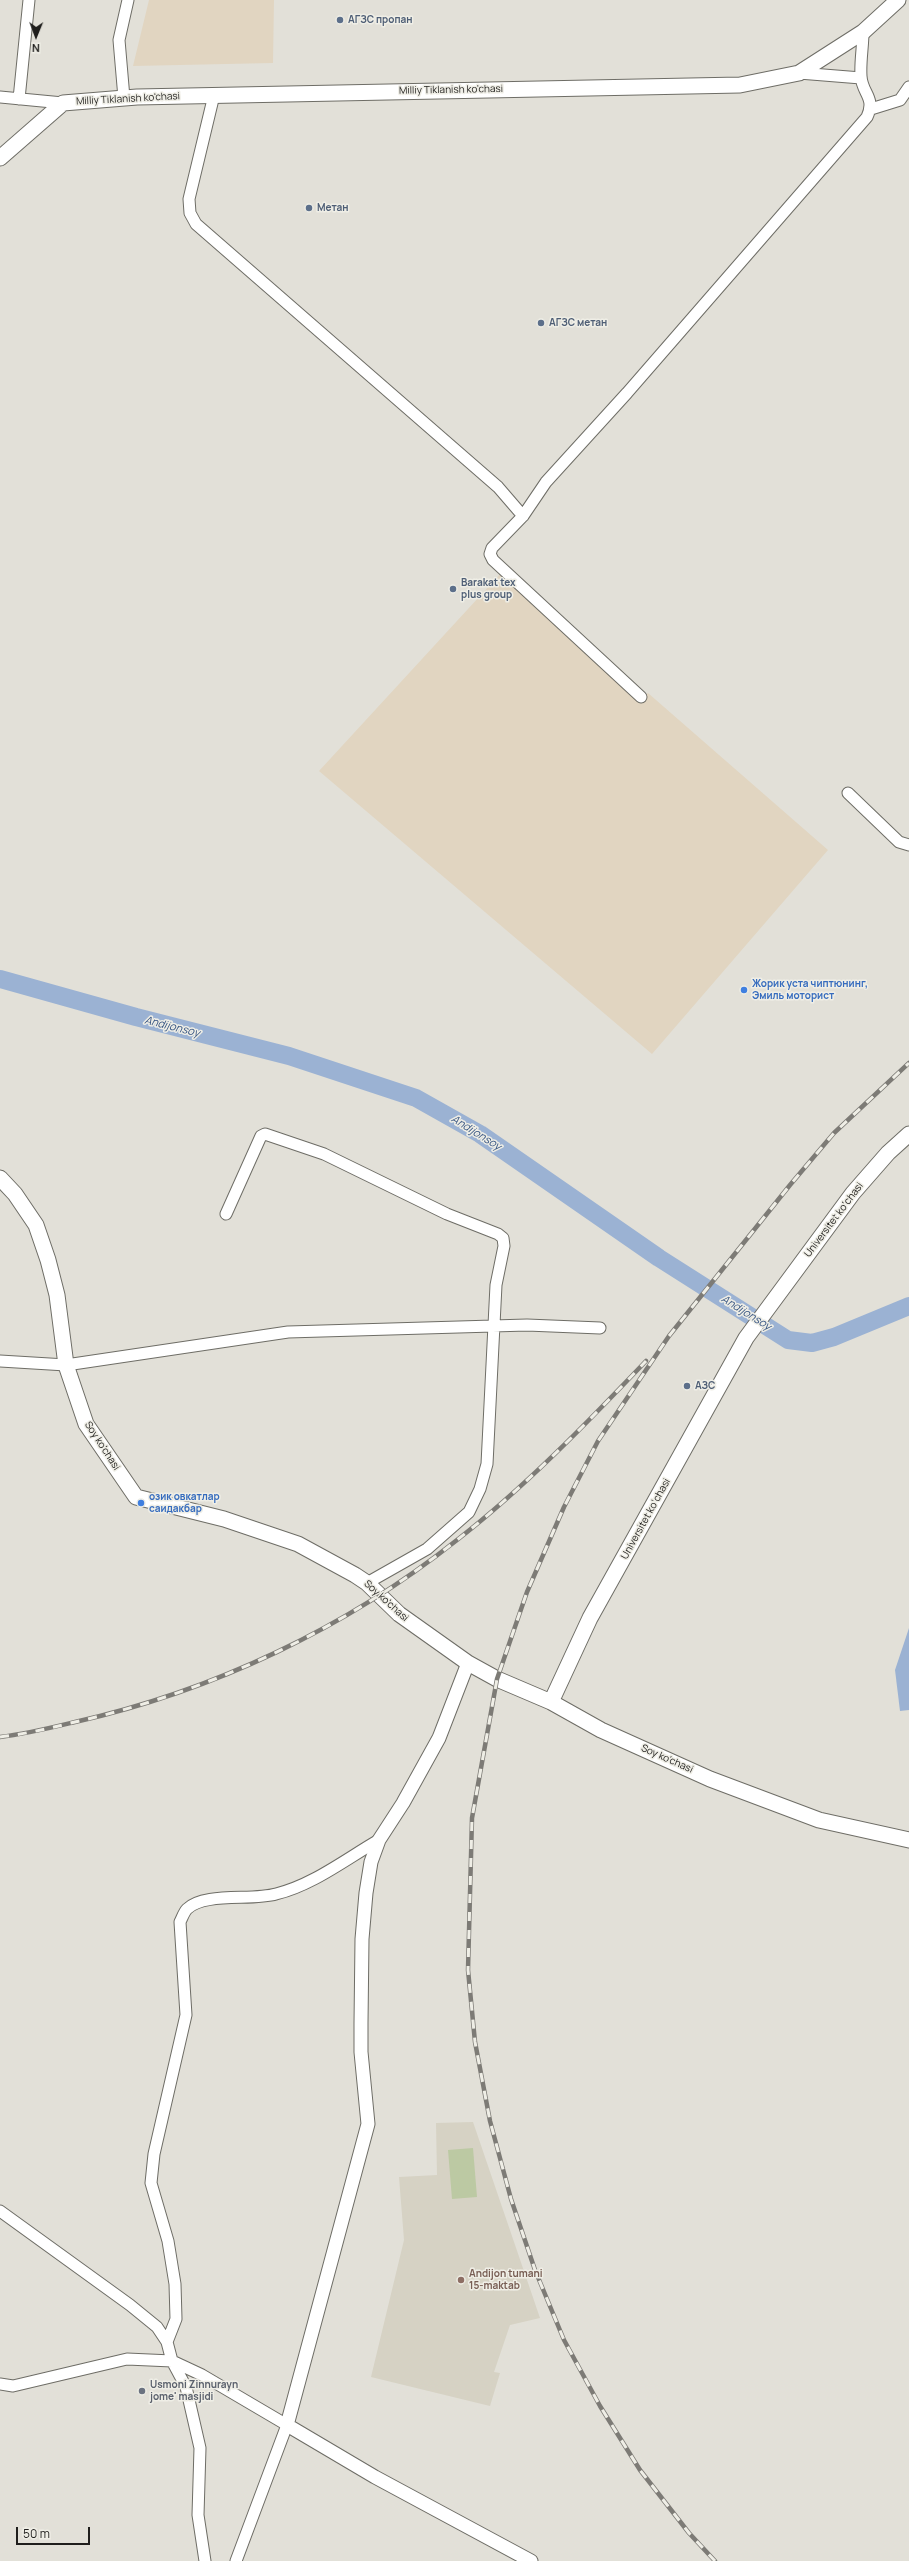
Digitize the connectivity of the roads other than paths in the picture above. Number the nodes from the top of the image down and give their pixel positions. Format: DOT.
graph roads {
  1 [pos="29,0"];
  2 [pos="128,0"];
  3 [pos="898,0"];
  4 [pos="864,32"];
  5 [pos="799,73"];
  6 [pos="861,78"];
  7 [pos="909,87"];
  8 [pos="214,95"];
  9 [pos="0,97"];
  10 [pos="19,98"];
  11 [pos="124,98"];
  12 [pos="63,103"];
  13 [pos="871,108"];
  14 [pos="0,158"];
  15 [pos="523,516"];
  16 [pos="641,696"];
  17 [pos="848,794"];
  18 [pos="909,845"];
  19 [pos="909,1134"];
  20 [pos="0,1178"];
  21 [pos="226,1214"];
  22 [pos="495,1326"];
  23 [pos="600,1328"];
  24 [pos="0,1361"];
  25 [pos="66,1365"];
  26 [pos="367,1583"];
  27 [pos="468,1663"];
  28 [pos="551,1702"];
  29 [pos="379,1840"];
  30 [pos="909,1840"];
  31 [pos="0,2210"];
  32 [pos="167,2342"];
  33 [pos="172,2361"];
  34 [pos="0,2384"];
  35 [pos="288,2425"];
  36 [pos="205,2561"];
  37 [pos="236,2561"];
  38 [pos="531,2561"];
  1 -- 10 [label="street"];
  2 -- 11 [label="street"];
  3 -- 4 [label="main road, Milliy Tiklanish ko'chasi"];
  4 -- 5 [label="main road, Milliy Tiklanish ko'chasi"];
  4 -- 6 [label="street"];
  5 -- 6 [label="street"];
  5 -- 8 [label="main road, Milliy Tiklanish ko'chasi"];
  6 -- 13 [label="street"];
  7 -- 13 [label="street"];
  8 -- 11 [label="main road, Milliy Tiklanish ko'chasi"];
  8 -- 15 [label="street"];
  9 -- 10 [label="street"];
  10 -- 12 [label="street"];
  11 -- 12 [label="main road, Milliy Tiklanish ko'chasi"];
  12 -- 14 [label="main road, Milliy Tiklanish ko'chasi"];
  13 -- 15 [label="street"];
  15 -- 16 [label="street"];
  17 -- 18 [label="street"];
  19 -- 28 [label="main road, Universitet kо‘chasi"];
  20 -- 25 [label="main road, Soy ko'chasi"];
  21 -- 22 [label="street"];
  22 -- 23 [label="street"];
  22 -- 25 [label="street"];
  22 -- 26 [label="street"];
  24 -- 25 [label="street"];
  25 -- 26 [label="main road, Soy ko'chasi"];
  26 -- 27 [label="main road, Soy ko'chasi"];
  27 -- 28 [label="main road, Soy ko'chasi"];
  27 -- 29 [label="street"];
  28 -- 30 [label="main road, Soy ko'chasi"];
  29 -- 32 [label="street"];
  29 -- 35 [label="street"];
  31 -- 32 [label="street"];
  32 -- 33 [label="street"];
  33 -- 34 [label="street"];
  33 -- 35 [label="street"];
  33 -- 36 [label="street"];
  35 -- 37 [label="street"];
  35 -- 38 [label="street"];
}
